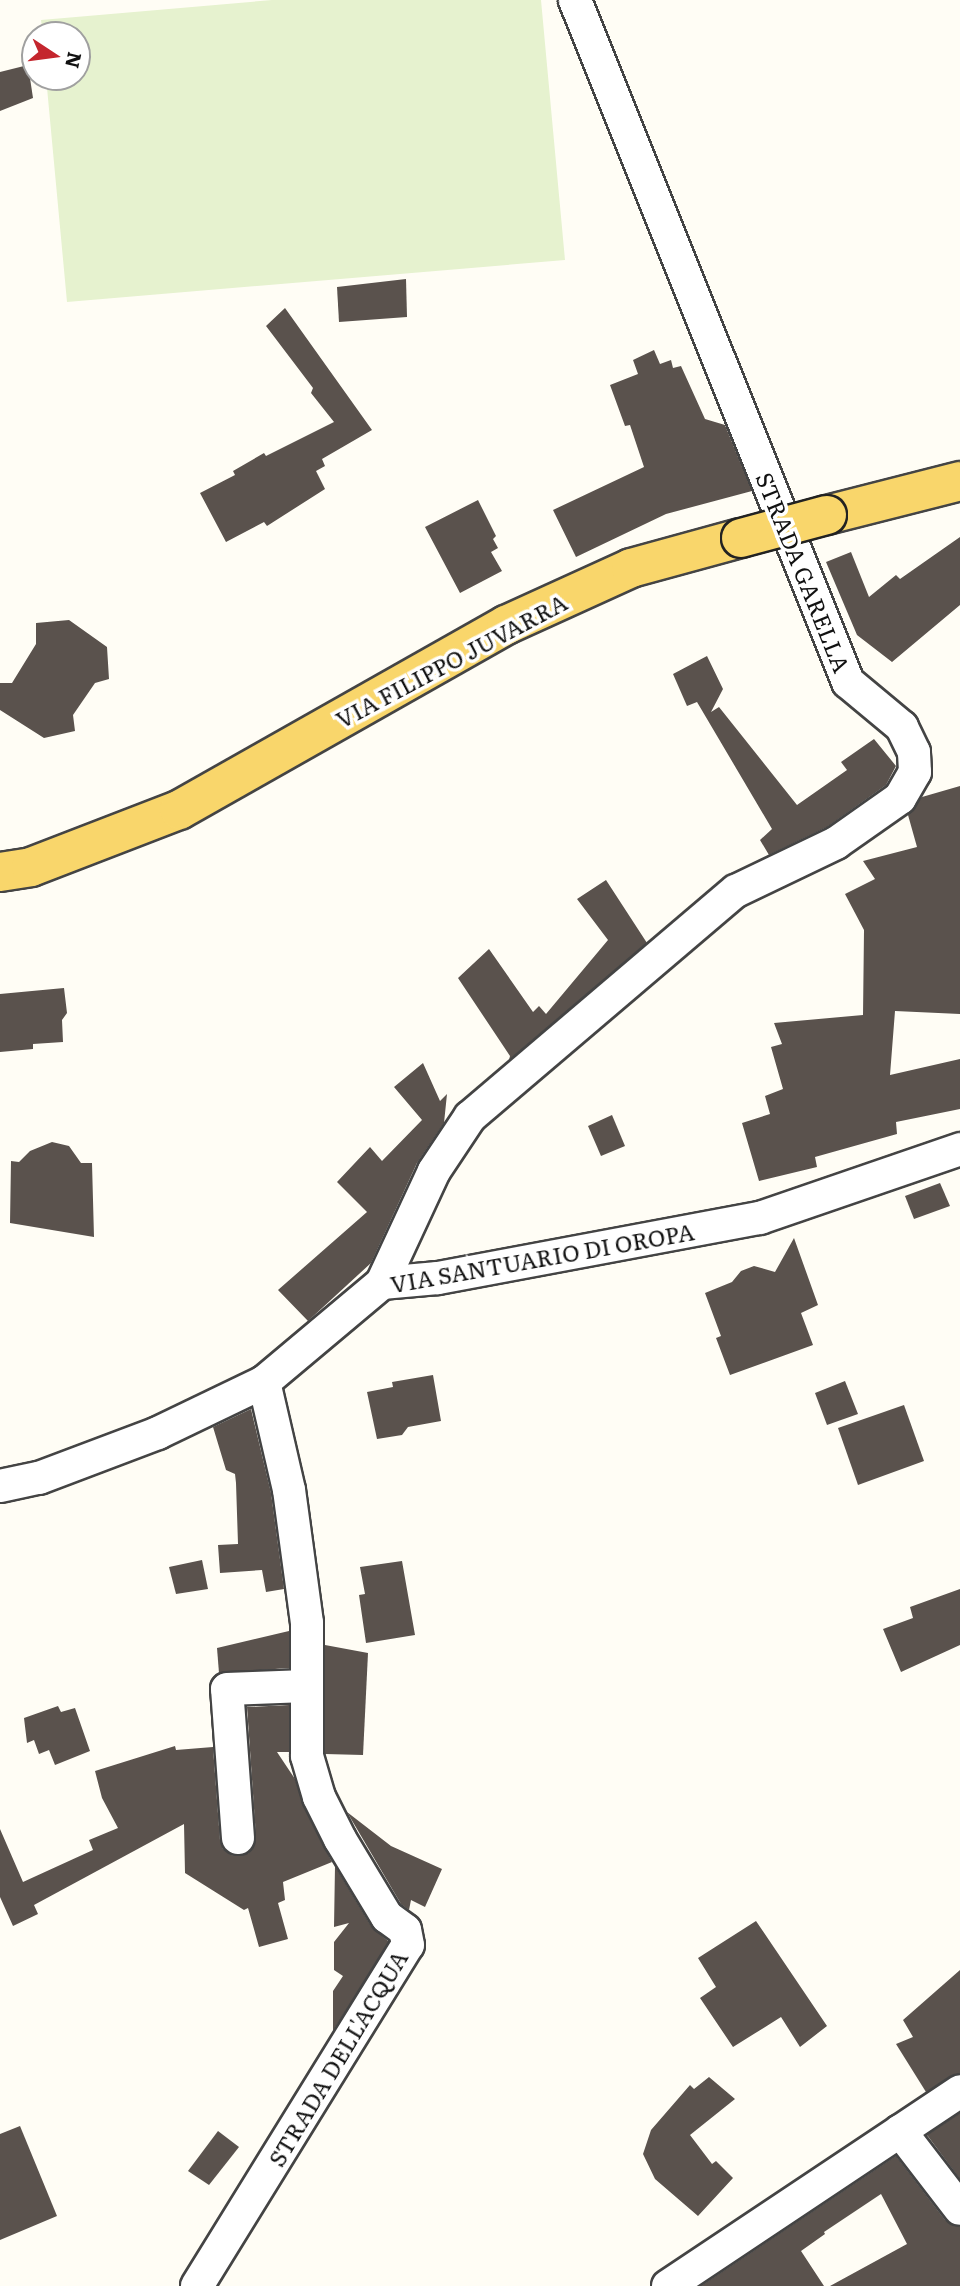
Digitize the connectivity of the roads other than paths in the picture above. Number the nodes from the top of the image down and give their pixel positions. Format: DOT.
graph roads {
  1 [pos="575,0"];
  2 [pos="960,481"];
  3 [pos="0,872"];
  4 [pos="960,1149"];
  5 [pos="382,1283"];
  6 [pos="264,1382"];
  7 [pos="0,1486"];
  8 [pos="306,1686"];
  9 [pos="238,1838"];
  10 [pos="960,2091"];
  11 [pos="900,2131"];
  12 [pos="960,2209"];
  13 [pos="197,2286"];
  14 [pos="668,2286"];
  1 -- 5 [label="street, STRADA GARELLA"];
  2 -- 3 [label="main road, VIA FILIPPO JUVARRA, bridge"];
  4 -- 5 [label="street, VIA SANTUARIO DI OROPA"];
  5 -- 6 [label="street, VIA SANTUARIO DI OROPA"];
  6 -- 7 [label="street, VIA SANTUARIO DI OROPA"];
  6 -- 8 [label="street, STRADA DELL'ACQUA"];
  8 -- 9 [label="street"];
  8 -- 13 [label="street, STRADA DELL'ACQUA"];
  10 -- 11 [label="street"];
  11 -- 12 [label="street"];
  11 -- 14 [label="street"];
}
